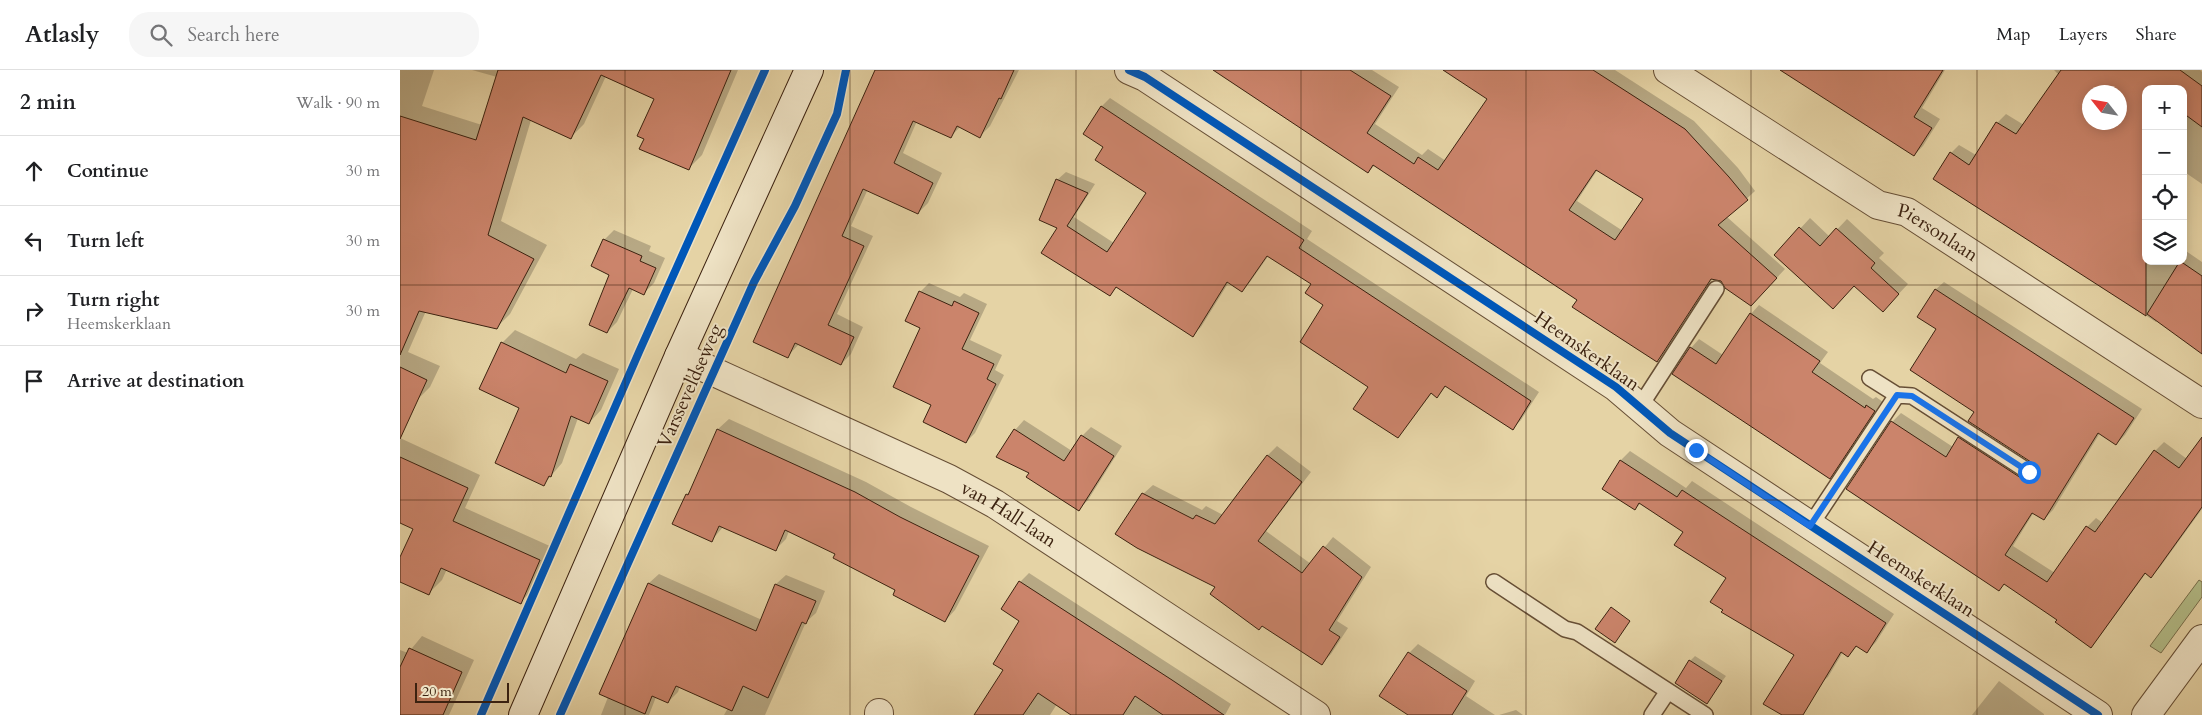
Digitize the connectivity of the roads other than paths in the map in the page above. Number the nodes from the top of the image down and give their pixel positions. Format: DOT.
graph roads {
  1 [pos="809,70"];
  2 [pos="1668,70"];
  3 [pos="1141,72"];
  4 [pos="1716,289"];
  5 [pos="679,356"];
  6 [pos="1870,378"];
  7 [pos="1897,395"];
  8 [pos="2202,404"];
  9 [pos="1639,408"];
  10 [pos="2029,472"];
  11 [pos="1810,526"];
  12 [pos="1494,582"];
  13 [pos="2202,639"];
  14 [pos="1668,691"];
  15 [pos="524,715"];
  16 [pos="1316,715"];
  17 [pos="1652,715"];
  18 [pos="1705,715"];
  19 [pos="2098,715"];
  20 [pos="2146,715"];
  1 -- 5 [label="street, Varsseveldseweg"];
  2 -- 8 [label="street, Piersonlaan"];
  3 -- 9 [label="street, Heemskerklaan"];
  4 -- 9 [label="lane"];
  5 -- 15 [label="street, Varsseveldseweg"];
  5 -- 16 [label="street, van Hall-laan"];
  6 -- 7 [label="lane"];
  7 -- 10 [label="lane"];
  7 -- 11 [label="lane"];
  9 -- 11 [label="street, Heemskerklaan"];
  11 -- 19 [label="street, Heemskerklaan"];
  12 -- 14 [label="lane"];
  13 -- 20 [label="street"];
  14 -- 17 [label="lane"];
  14 -- 18 [label="lane"];
}
